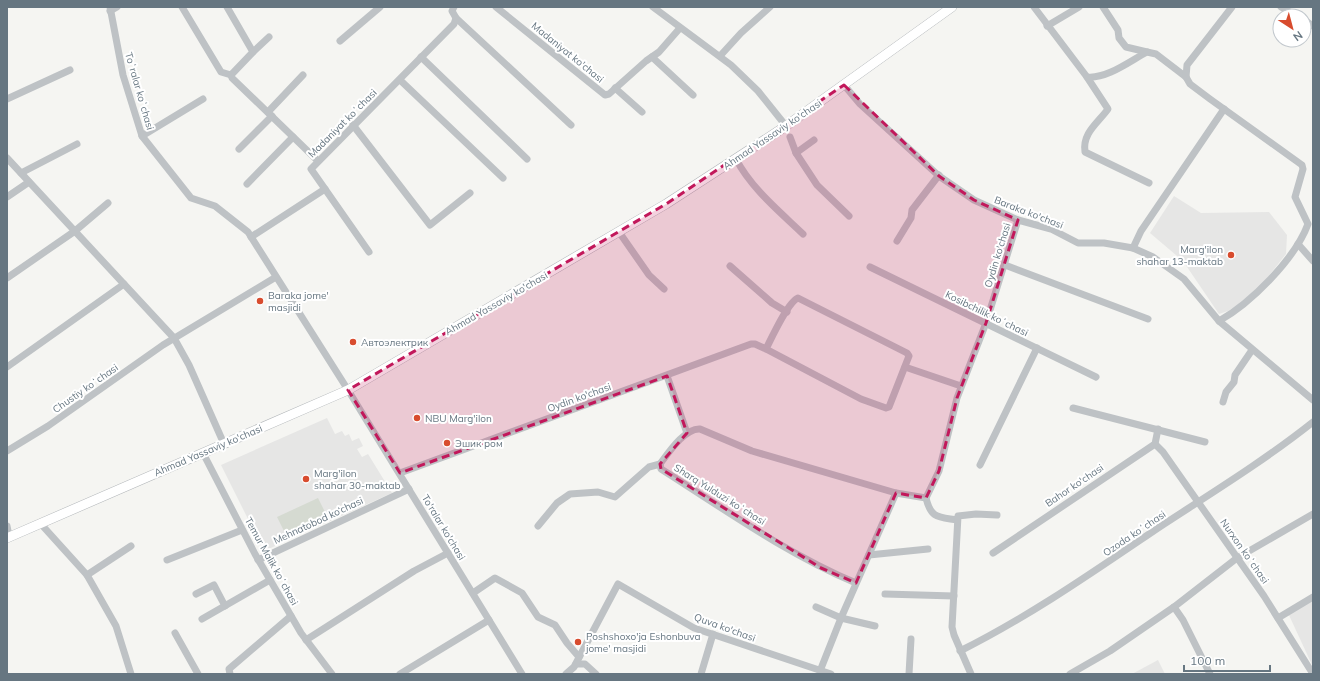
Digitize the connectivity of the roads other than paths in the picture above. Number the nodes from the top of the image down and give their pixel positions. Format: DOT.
graph roads {
  1 [pos="117,7"];
  2 [pos="182,7"];
  3 [pos="227,7"];
  4 [pos="380,7"];
  5 [pos="454,7"];
  6 [pos="496,7"];
  7 [pos="654,7"];
  8 [pos="770,7"];
  9 [pos="952,7"];
  10 [pos="1034,7"];
  11 [pos="1078,7"];
  12 [pos="1103,7"];
  13 [pos="1232,7"];
  14 [pos="110,9"];
  15 [pos="456,18"];
  16 [pos="1048,26"];
  17 [pos="680,28"];
  18 [pos="269,37"];
  19 [pos="340,41"];
  20 [pos="253,52"];
  21 [pos="1147,52"];
  22 [pos="720,56"];
  23 [pos="421,57"];
  24 [pos="652,57"];
  25 [pos="70,70"];
  26 [pos="231,74"];
  27 [pos="304,75"];
  28 [pos="1087,77"];
  29 [pos="1186,77"];
  30 [pos="400,80"];
  31 [pos="844,85"];
  32 [pos="615,88"];
  33 [pos="693,95"];
  34 [pos="203,98"];
  35 [pos="7,99"];
  36 [pos="1224,110"];
  37 [pos="642,112"];
  38 [pos="270,114"];
  39 [pos="353,126"];
  40 [pos="571,126"];
  41 [pos="786,126"];
  42 [pos="142,136"];
  43 [pos="294,137"];
  44 [pos="790,137"];
  45 [pos="814,140"];
  46 [pos="77,144"];
  47 [pos="239,149"];
  48 [pos="796,153"];
  49 [pos="7,158"];
  50 [pos="527,159"];
  51 [pos="736,159"];
  52 [pos="318,161"];
  53 [pos="21,173"];
  54 [pos="939,175"];
  55 [pos="503,178"];
  56 [pos="29,182"];
  57 [pos="1149,183"];
  58 [pos="247,184"];
  59 [pos="325,189"];
  60 [pos="470,192"];
  61 [pos="7,197"];
  62 [pos="108,203"];
  63 [pos="849,216"];
  64 [pos="1018,220"];
  65 [pos="75,231"];
  66 [pos="619,232"];
  67 [pos="803,234"];
  68 [pos="251,237"];
  69 [pos="897,241"];
  70 [pos="1298,244"];
  71 [pos="1133,248"];
  72 [pos="369,252"];
  73 [pos="1313,261"];
  74 [pos="1005,265"];
  75 [pos="730,266"];
  76 [pos="870,267"];
  77 [pos="276,277"];
  78 [pos="7,278"];
  79 [pos="124,284"];
  80 [pos="664,289"];
  81 [pos="787,312"];
  82 [pos="1148,319"];
  83 [pos="1220,321"];
  84 [pos="986,323"];
  85 [pos="174,338"];
  86 [pos="1037,348"];
  87 [pos="766,349"];
  88 [pos="1252,350"];
  89 [pos="7,366"];
  90 [pos="905,367"];
  91 [pos="667,376"];
  92 [pos="1096,377"];
  93 [pos="961,386"];
  94 [pos="348,390"];
  95 [pos="1313,400"];
  96 [pos="1223,402"];
  97 [pos="1073,408"];
  98 [pos="1313,422"];
  99 [pos="1158,429"];
  100 [pos="687,433"];
  101 [pos="1205,442"];
  102 [pos="224,444"];
  103 [pos="1155,444"];
  104 [pos="7,451"];
  105 [pos="203,453"];
  106 [pos="660,464"];
  107 [pos="980,465"];
  108 [pos="400,473"];
  109 [pos="409,489"];
  110 [pos="896,493"];
  111 [pos="926,498"];
  112 [pos="1198,502"];
  113 [pos="1313,514"];
  114 [pos="997,515"];
  115 [pos="957,520"];
  116 [pos="40,523"];
  117 [pos="7,526"];
  118 [pos="538,526"];
  119 [pos="242,530"];
  120 [pos="8,537"];
  121 [pos="131,546"];
  122 [pos="928,549"];
  123 [pos="448,553"];
  124 [pos="993,553"];
  125 [pos="869,555"];
  126 [pos="1237,558"];
  127 [pos="167,560"];
  128 [pos="258,560"];
  129 [pos="87,575"];
  130 [pos="270,580"];
  131 [pos="856,583"];
  132 [pos="473,593"];
  133 [pos="196,594"];
  134 [pos="885,594"];
  135 [pos="954,596"];
  136 [pos="1313,597"];
  137 [pos="225,606"];
  138 [pos="1174,606"];
  139 [pos="816,607"];
  140 [pos="291,616"];
  141 [pos="841,618"];
  142 [pos="1278,618"];
  143 [pos="202,619"];
  144 [pos="489,620"];
  145 [pos="875,626"];
  146 [pos="175,632"];
  147 [pos="713,634"];
  148 [pos="911,639"];
  149 [pos="306,640"];
  150 [pos="960,651"];
  151 [pos="579,657"];
  152 [pos="576,664"];
  153 [pos="820,671"];
  154 [pos="131,674"];
  155 [pos="198,674"];
  156 [pos="230,674"];
  157 [pos="332,674"];
  158 [pos="400,674"];
  159 [pos="522,674"];
  160 [pos="566,674"];
  161 [pos="596,674"];
  162 [pos="701,674"];
  163 [pos="831,674"];
  164 [pos="909,674"];
  165 [pos="971,674"];
  166 [pos="1070,674"];
  167 [pos="1210,674"];
  168 [pos="1313,674"];
  1 -- 14 [label="street"];
  2 -- 26 [label="street"];
  3 -- 20 [label="street"];
  4 -- 19 [label="street"];
  5 -- 15 [label="street"];
  6 -- 32 [label="street, Madaniyat ko'chasi"];
  7 -- 17 [label="street"];
  8 -- 22 [label="street"];
  9 -- 31 [label="main road, Ahmad Yassaviy ko'chasi"];
  10 -- 16 [label="street"];
  11 -- 16 [label="street"];
  12 -- 21 [label="street"];
  13 -- 29 [label="street"];
  14 -- 42 [label="street, Toʻralar koʻchasi"];
  15 -- 23 [label="street, Madaniyat koʻchasi"];
  15 -- 40 [label="street"];
  16 -- 28 [label="street"];
  17 -- 22 [label="street"];
  17 -- 24 [label="street, Madaniyat ko'chasi"];
  18 -- 20 [label="street"];
  20 -- 26 [label="street"];
  21 -- 28 [label="street"];
  21 -- 29 [label="street"];
  22 -- 41 [label="street"];
  23 -- 30 [label="street, Madaniyat koʻchasi"];
  23 -- 50 [label="street"];
  24 -- 32 [label="street, Madaniyat ko'chasi"];
  24 -- 33 [label="street"];
  25 -- 35 [label="street"];
  26 -- 38 [label="street"];
  27 -- 38 [label="street"];
  28 -- 57 [label="street"];
  29 -- 36 [label="street"];
  30 -- 39 [label="street, Madaniyat koʻchasi"];
  30 -- 55 [label="street"];
  31 -- 41 [label="main road, Ahmad Yassaviy ko'chasi"];
  31 -- 54 [label="street, Baraka ko'chasi"];
  32 -- 37 [label="street"];
  34 -- 42 [label="street"];
  36 -- 70 [label="street"];
  36 -- 71 [label="street"];
  38 -- 43 [label="street"];
  38 -- 47 [label="street"];
  39 -- 52 [label="street, Madaniyat koʻchasi"];
  39 -- 60 [label="street"];
  41 -- 51 [label="main road, Ahmad Yassaviy ko'chasi"];
  42 -- 68 [label="street, Toʻralar koʻchasi"];
  43 -- 52 [label="street"];
  43 -- 58 [label="street"];
  44 -- 48 [label="street"];
  45 -- 48 [label="street"];
  46 -- 53 [label="street"];
  48 -- 63 [label="street"];
  49 -- 53 [label="street"];
  51 -- 66 [label="main road, Ahmad Yassaviy ko'chasi"];
  51 -- 67 [label="street"];
  52 -- 59 [label="street, Madaniyat koʻchasi"];
  53 -- 56 [label="street"];
  54 -- 64 [label="street, Baraka ko'chasi"];
  54 -- 69 [label="street"];
  56 -- 61 [label="street"];
  56 -- 65 [label="street"];
  59 -- 68 [label="street"];
  59 -- 72 [label="street"];
  62 -- 65 [label="street"];
  64 -- 71 [label="street, Baraka ko'chasi"];
  64 -- 74 [label="street, Oydin ko'chasi"];
  65 -- 78 [label="street"];
  65 -- 79 [label="street"];
  66 -- 80 [label="street"];
  66 -- 94 [label="main road, Ahmad Yassaviy ko'chasi"];
  68 -- 77 [label="street, Toʻralar koʻchasi"];
  70 -- 73 [label="street"];
  70 -- 83 [label="street"];
  71 -- 83 [label="street, Baraka ko'chasi"];
  74 -- 82 [label="street"];
  74 -- 84 [label="street, Oydin ko'chasi"];
  75 -- 81 [label="street"];
  76 -- 84 [label="street, Kosibchilik koʻchasi"];
  77 -- 85 [label="street, Chustiy koʻchasi"];
  77 -- 94 [label="street, Toʻralar koʻchasi"];
  79 -- 85 [label="street"];
  79 -- 89 [label="street"];
  81 -- 87 [label="street, Oydin ko'chasi"];
  81 -- 90 [label="street, Oydin ko'chasi"];
  83 -- 88 [label="street, Baraka ko'chasi"];
  84 -- 86 [label="street, Kosibchilik koʻchasi"];
  84 -- 93 [label="street, Oydin ko'chasi"];
  85 -- 102 [label="street"];
  85 -- 104 [label="street, Chustiy koʻchasi"];
  86 -- 92 [label="street, Kosibchilik koʻchasi"];
  86 -- 107 [label="street"];
  87 -- 90 [label="street, Oydin ko'chasi"];
  87 -- 91 [label="street, Oydin ko'chasi"];
  88 -- 95 [label="street, Baraka ko'chasi"];
  88 -- 96 [label="street"];
  90 -- 93 [label="street"];
  91 -- 100 [label="street"];
  91 -- 108 [label="street, Oydin ko'chasi"];
  93 -- 111 [label="street, Oydin ko'chasi"];
  94 -- 102 [label="main road, Ahmad Yassaviy ko'chasi"];
  94 -- 108 [label="street, To'ralar ko'chasi"];
  97 -- 99 [label="street"];
  98 -- 112 [label="street, Ozoda koʻchasi"];
  99 -- 101 [label="street"];
  99 -- 103 [label="street"];
  100 -- 106 [label="street, Sharq Yulduzi koʻchasi"];
  100 -- 110 [label="street"];
  102 -- 105 [label="main road, Ahmad Yassaviy ko'chasi"];
  103 -- 112 [label="street, Nurxon koʻchasi"];
  103 -- 124 [label="street, Bahor ko'chasi"];
  105 -- 116 [label="main road, Ahmad Yassaviy ko'chasi"];
  105 -- 119 [label="street, Temur Malik koʻchasi"];
  106 -- 118 [label="street"];
  106 -- 131 [label="street, Sharq Yulduzi koʻchasi"];
  108 -- 109 [label="street, To'ralar ko'chasi"];
  109 -- 123 [label="street, To'ralar ko'chasi"];
  109 -- 128 [label="street, Mehnatobod ko‘chasi"];
  110 -- 111 [label="street"];
  110 -- 125 [label="street"];
  111 -- 115 [label="street"];
  112 -- 126 [label="street, Nurxon koʻchasi"];
  112 -- 150 [label="street, Ozoda koʻchasi"];
  113 -- 126 [label="street"];
  114 -- 115 [label="street"];
  115 -- 135 [label="street"];
  116 -- 120 [label="main road, Ahmad Yassaviy ko'chasi"];
  116 -- 129 [label="street"];
  117 -- 120 [label="street"];
  119 -- 127 [label="street"];
  119 -- 128 [label="street, Temur Malik koʻchasi"];
  121 -- 129 [label="street"];
  122 -- 125 [label="street"];
  123 -- 132 [label="street, To'ralar ko'chasi"];
  123 -- 149 [label="street"];
  125 -- 131 [label="street"];
  126 -- 138 [label="street"];
  126 -- 142 [label="street, Nurxon koʻchasi"];
  128 -- 130 [label="street, Temur Malik koʻchasi"];
  129 -- 154 [label="street"];
  130 -- 137 [label="street"];
  130 -- 140 [label="street, Temur Malik koʻchasi"];
  131 -- 141 [label="street"];
  132 -- 144 [label="street, To'ralar ko'chasi"];
  132 -- 151 [label="street"];
  133 -- 137 [label="street"];
  134 -- 135 [label="street"];
  135 -- 150 [label="street"];
  136 -- 142 [label="street"];
  137 -- 143 [label="street"];
  138 -- 166 [label="street"];
  138 -- 167 [label="street"];
  139 -- 141 [label="street"];
  140 -- 149 [label="street, Temur Malik koʻchasi"];
  140 -- 156 [label="street"];
  141 -- 145 [label="street"];
  141 -- 153 [label="street"];
  142 -- 168 [label="street, Nurxon koʻchasi"];
  144 -- 158 [label="street"];
  144 -- 159 [label="street, To'ralar ko'chasi"];
  146 -- 155 [label="street"];
  147 -- 151 [label="street, Quva ko'chasi"];
  147 -- 153 [label="street, Quva ko'chasi"];
  147 -- 162 [label="street"];
  148 -- 164 [label="street"];
  149 -- 157 [label="street, Temur Malik koʻchasi"];
  150 -- 165 [label="street"];
  151 -- 152 [label="street"];
  152 -- 160 [label="street"];
  152 -- 161 [label="street"];
  153 -- 163 [label="street, Quva ko'chasi"];
}
